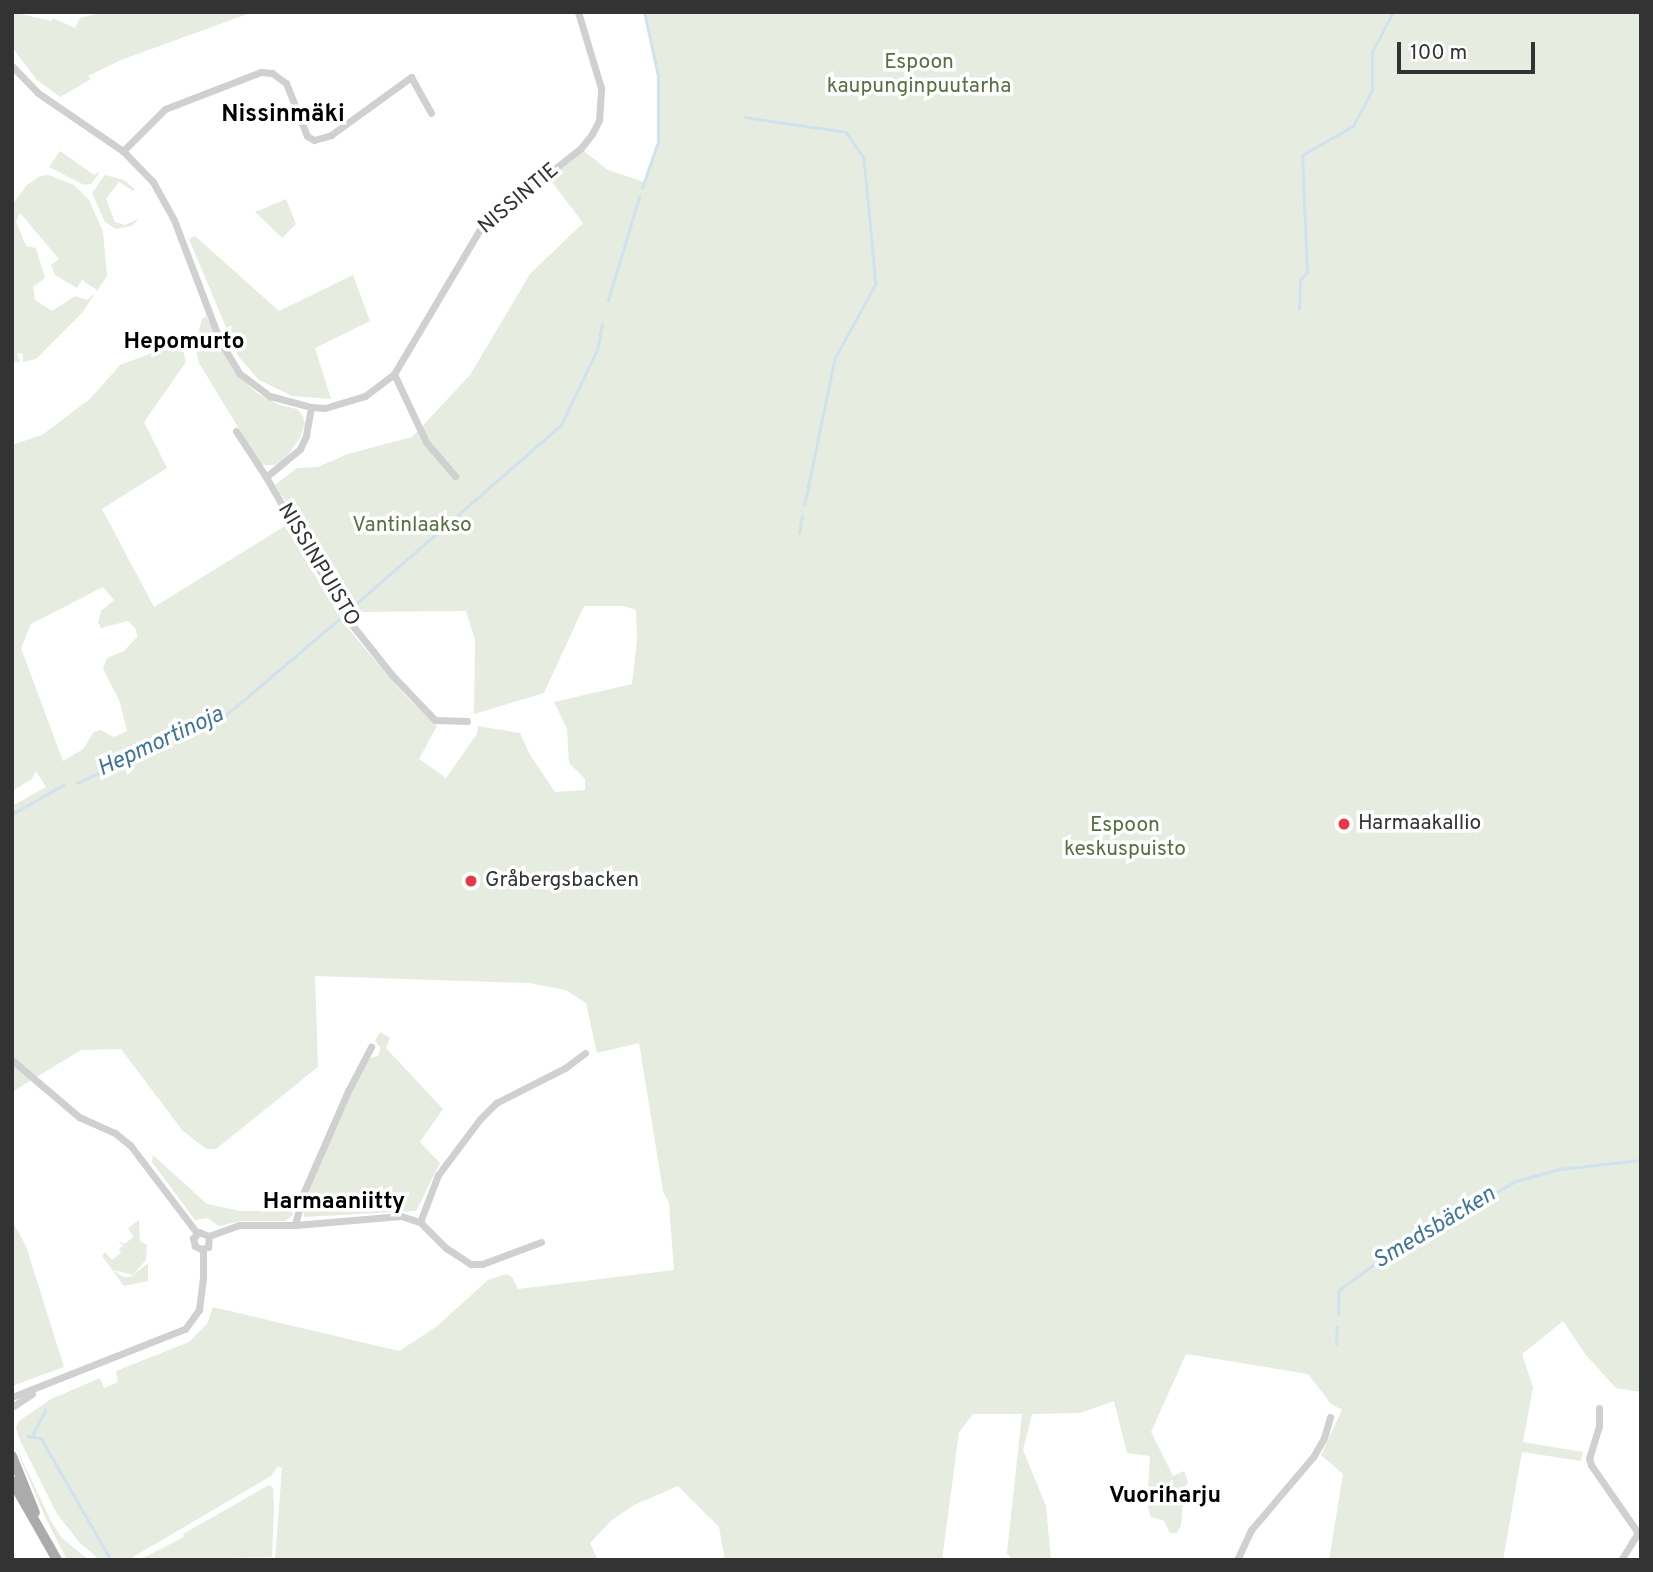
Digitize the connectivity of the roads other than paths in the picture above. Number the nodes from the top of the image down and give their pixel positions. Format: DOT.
graph roads {
  1 [pos="578,12"];
  2 [pos="12,66"];
  3 [pos="430,113"];
  4 [pos="123,151"];
  5 [pos="394,374"];
  6 [pos="311,407"];
  7 [pos="236,431"];
  8 [pos="455,476"];
  9 [pos="266,477"];
  10 [pos="467,721"];
  11 [pos="371,1047"];
  12 [pos="585,1053"];
  13 [pos="12,1060"];
  14 [pos="420,1222"];
  15 [pos="295,1225"];
  16 [pos="197,1233"];
  17 [pos="209,1236"];
  18 [pos="541,1242"];
  19 [pos="203,1249"];
  20 [pos="40,1388"];
  21 [pos="12,1397"];
  22 [pos="12,1407"];
  23 [pos="1599,1408"];
  24 [pos="1330,1417"];
  25 [pos="12,1456"];
  26 [pos="12,1481"];
  27 [pos="37,1522"];
  28 [pos="1639,1533"];
  29 [pos="57,1560"];
  30 [pos="1237,1560"];
  31 [pos="1621,1560"];
  1 -- 5 [label="street, NISSINTIE"];
  2 -- 4 [label="street"];
  3 -- 4 [label="street"];
  4 -- 6 [label="street"];
  5 -- 6 [label="street, NISSINTIE"];
  5 -- 8 [label="street"];
  6 -- 9 [label="street"];
  7 -- 9 [label="street, NISSINPUISTO"];
  9 -- 10 [label="street, NISSINPUISTO"];
  11 -- 15 [label="street"];
  12 -- 14 [label="street"];
  13 -- 16 [label="street"];
  14 -- 15 [label="street"];
  14 -- 18 [label="street"];
  15 -- 17 [label="street"];
  16 -- 17 [label="street"];
  16 -- 19 [label="street"];
  17 -- 19 [label="street"];
  19 -- 20 [label="street"];
  20 -- 21 [label="street"];
  20 -- 22 [label="street"];
  23 -- 28 [label="street"];
  24 -- 30 [label="street"];
  25 -- 27 [label="main road"];
  26 -- 27 [label="main road"];
  27 -- 29 [label="main road"];
  28 -- 31 [label="street"];
}
